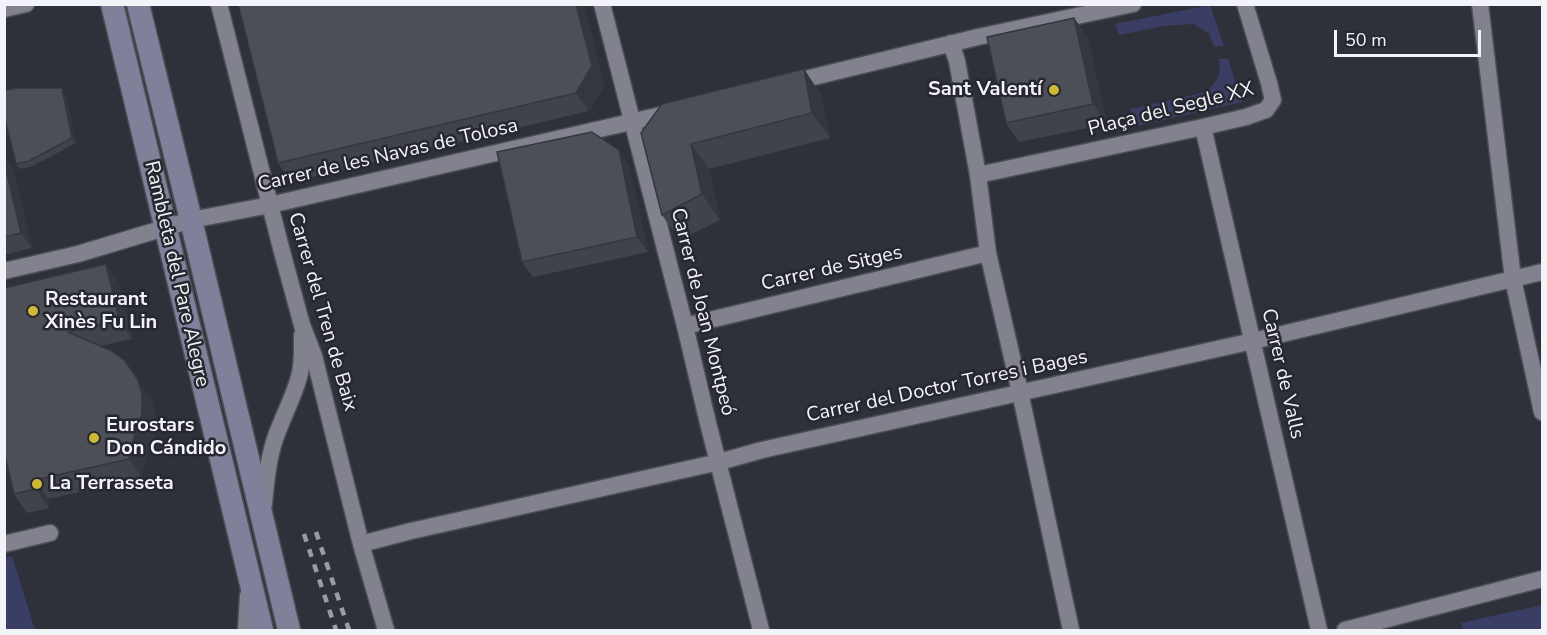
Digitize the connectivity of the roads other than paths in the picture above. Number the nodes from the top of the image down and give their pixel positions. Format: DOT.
graph roads {
  1 [pos="26,4"];
  2 [pos="112,4"];
  3 [pos="138,4"];
  4 [pos="219,4"];
  5 [pos="602,4"];
  6 [pos="1133,4"];
  7 [pos="1245,4"];
  8 [pos="1480,4"];
  9 [pos="4,9"];
  10 [pos="951,43"];
  11 [pos="768,89"];
  12 [pos="689,109"];
  13 [pos="632,123"];
  14 [pos="1203,127"];
  15 [pos="978,175"];
  16 [pos="270,205"];
  17 [pos="191,220"];
  18 [pos="165,229"];
  19 [pos="988,254"];
  20 [pos="4,271"];
  21 [pos="1542,272"];
  22 [pos="1513,279"];
  23 [pos="302,325"];
  24 [pos="685,326"];
  25 [pos="1253,341"];
  26 [pos="1020,392"];
  27 [pos="1542,411"];
  28 [pos="719,462"];
  29 [pos="263,521"];
  30 [pos="50,533"];
  31 [pos="4,544"];
  32 [pos="361,544"];
  33 [pos="250,579"];
  34 [pos="1542,579"];
  35 [pos="246,630"];
  36 [pos="262,630"];
  37 [pos="289,630"];
  38 [pos="386,630"];
  39 [pos="761,630"];
  40 [pos="1071,630"];
  41 [pos="1319,630"];
  42 [pos="1345,630"];
  1 -- 9 [label="street"];
  2 -- 18 [label="main road, Rambleta del Pare Alegre"];
  3 -- 17 [label="main road, Rambleta del Pare Alegre"];
  4 -- 16 [label="street, Carrer del Tren de Baix"];
  5 -- 13 [label="street, Carrer de Joan Montpeó"];
  6 -- 10 [label="street"];
  7 -- 14 [label="street, Plaça del Segle XX"];
  8 -- 22 [label="street"];
  10 -- 11 [label="street"];
  10 -- 15 [label="street"];
  12 -- 13 [label="street, Carrer de les Navas de Tolosa"];
  13 -- 16 [label="street, Carrer de les Navas de Tolosa"];
  13 -- 24 [label="street, Carrer de Joan Montpeó"];
  14 -- 15 [label="street, Plaça del Segle XX"];
  14 -- 25 [label="street, Carrer de Valls"];
  15 -- 19 [label="street"];
  16 -- 17 [label="street, Carrer de les Navas de Tolosa"];
  16 -- 23 [label="street, Carrer del Tren de Baix"];
  17 -- 18 [label="street, Carrer de les Navas de Tolosa"];
  17 -- 29 [label="main road, Rambleta del Pare Alegre"];
  18 -- 20 [label="street, Carrer de les Navas de Tolosa"];
  18 -- 33 [label="main road, Rambleta del Pare Alegre"];
  19 -- 24 [label="street, Carrer de Sitges"];
  19 -- 26 [label="street"];
  21 -- 22 [label="street, Carrer del Doctor Torres i Bages"];
  22 -- 25 [label="street, Carrer del Doctor Torres i Bages"];
  22 -- 27 [label="street"];
  23 -- 29 [label="street, Rambleta del Pare Alegre"];
  23 -- 32 [label="street, Carrer del Tren de Baix"];
  24 -- 28 [label="street, Carrer de Joan Montpeó"];
  25 -- 26 [label="street, Carrer del Doctor Torres i Bages"];
  25 -- 41 [label="street, Carrer de Valls"];
  26 -- 28 [label="street, Carrer del Doctor Torres i Bages"];
  26 -- 40 [label="street"];
  28 -- 32 [label="street, Carrer del Doctor Torres i Bages"];
  28 -- 39 [label="street, Carrer de Joan Montpeó"];
  29 -- 37 [label="main road, Rambleta del Pare Alegre"];
  30 -- 31 [label="street"];
  32 -- 38 [label="street, Carrer del Tren de Baix"];
  33 -- 35 [label="street, Rambleta del Pare Alegre"];
  33 -- 36 [label="main road, Rambleta del Pare Alegre"];
  34 -- 42 [label="street"];
}
